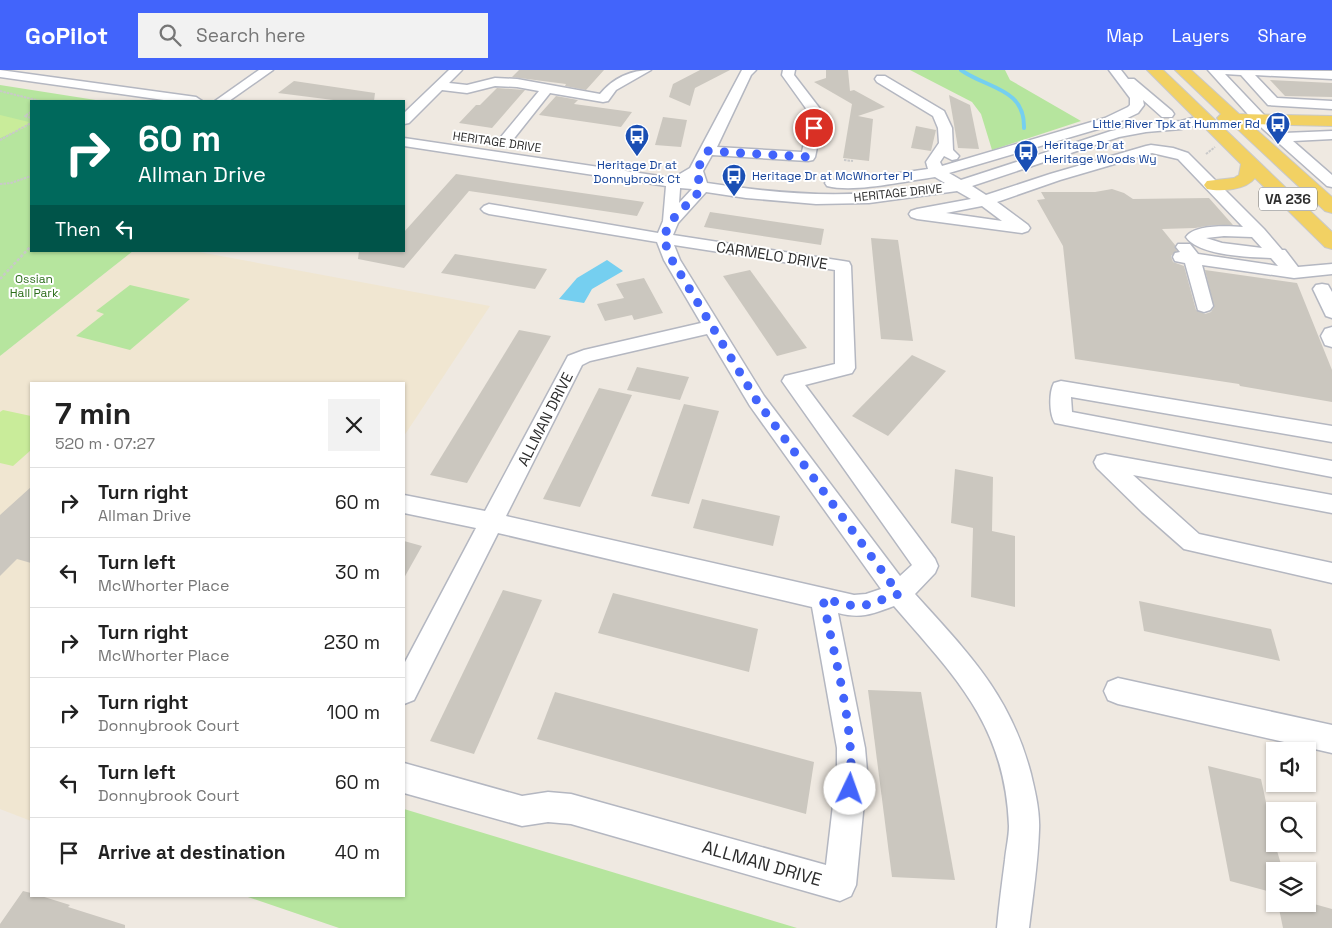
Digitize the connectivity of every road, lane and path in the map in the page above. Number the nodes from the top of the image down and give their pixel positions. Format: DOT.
graph roads {
  1 [pos="267,70"];
  2 [pos="456,70"];
  3 [pos="645,70"];
  4 [pos="750,70"];
  5 [pos="789,70"];
  6 [pos="1115,70"];
  7 [pos="1154,70"];
  8 [pos="1182,70"];
  9 [pos="1214,70"];
  10 [pos="1328,70"];
  11 [pos="1245,72"];
  12 [pos="0,73"];
  13 [pos="84,74"];
  14 [pos="1332,74"];
  15 [pos="496,76"];
  16 [pos="881,79"];
  17 [pos="0,82"];
  18 [pos="69,83"];
  19 [pos="441,86"];
  20 [pos="547,89"];
  21 [pos="57,90"];
  22 [pos="0,91"];
  23 [pos="36,100"];
  24 [pos="121,100"];
  25 [pos="189,100"];
  26 [pos="222,100"];
  27 [pos="1332,105"];
  28 [pos="1167,114"];
  29 [pos="1234,118"];
  30 [pos="1259,118"];
  31 [pos="405,119"];
  32 [pos="1204,119"];
  33 [pos="1110,121"];
  34 [pos="1332,121"];
  35 [pos="30,125"];
  36 [pos="405,130"];
  37 [pos="1332,135"];
  38 [pos="1280,137"];
  39 [pos="0,140"];
  40 [pos="405,142"];
  41 [pos="503,142"];
  42 [pos="945,144"];
  43 [pos="522,145"];
  44 [pos="1305,148"];
  45 [pos="708,151"];
  46 [pos="1322,159"];
  47 [pos="844,160"];
  48 [pos="853,161"];
  49 [pos="1249,161"];
  50 [pos="971,163"];
  51 [pos="696,171"];
  52 [pos="937,172"];
  53 [pos="714,173"];
  54 [pos="30,176"];
  55 [pos="676,176"];
  56 [pos="822,183"];
  57 [pos="0,184"];
  58 [pos="1213,185"];
  59 [pos="958,186"];
  60 [pos="701,187"];
  61 [pos="1327,189"];
  62 [pos="985,201"];
  63 [pos="1332,207"];
  64 [pos="489,209"];
  65 [pos="667,230"];
  66 [pos="1258,232"];
  67 [pos="1332,242"];
  68 [pos="30,247"];
  69 [pos="1287,263"];
  70 [pos="1327,277"];
  71 [pos="0,278"];
  72 [pos="1204,306"];
  73 [pos="1332,312"];
  74 [pos="711,327"];
  75 [pos="1332,333"];
  76 [pos="1332,341"];
  77 [pos="1332,434"];
  78 [pos="1332,469"];
  79 [pos="405,504"];
  80 [pos="1332,504"];
  81 [pos="492,522"];
  82 [pos="1332,573"];
  83 [pos="899,594"];
  84 [pos="823,599"];
  85 [pos="405,689"];
  86 [pos="1118,691"];
  87 [pos="1332,739"];
  88 [pos="405,778"];
  89 [pos="1013,928"];
  1 -- 26 [label="street"];
  2 -- 19 [label="street"];
  3 -- 20 [label="street"];
  4 -- 45 [label="street"];
  5 -- 45 [label="street"];
  6 -- 28 [label="street"];
  6 -- 33 [label="street"];
  7 -- 32 [label="main road, VA 236"];
  8 -- 29 [label="main road, VA 236"];
  9 -- 11 [label="street"];
  9 -- 30 [label="street"];
  10 -- 14 [label="street"];
  11 -- 14 [label="street"];
  11 -- 27 [label="street"];
  12 -- 18 [label="street"];
  13 -- 18 [label="street"];
  15 -- 19 [label="street"];
  15 -- 20 [label="street"];
  16 -- 42 [label="street"];
  17 -- 21 [label="street"];
  18 -- 21 [label="street"];
  18 -- 25 [label="street"];
  19 -- 31 [label="street"];
  20 -- 41 [label="street"];
  21 -- 24 [label="street"];
  22 -- 23 [label="path"];
  28 -- 32 [label="street, HERITAGE DRIVE"];
  28 -- 33 [label="street, HERITAGE DRIVE"];
  29 -- 30 [label="main road"];
  29 -- 32 [label="main road"];
  29 -- 61 [label="main road, VA 236"];
  30 -- 34 [label="main road"];
  30 -- 38 [label="street"];
  32 -- 49 [label="main road, VA 236"];
  32 -- 59 [label="street, HERITAGE DRIVE"];
  33 -- 50 [label="street, HERITAGE DRIVE"];
  35 -- 39 [label="path"];
  36 -- 41 [label="street, HERITAGE DRIVE"];
  37 -- 44 [label="street"];
  38 -- 44 [label="street"];
  38 -- 44 [label="street"];
  40 -- 55 [label="street, HERITAGE DRIVE"];
  41 -- 43 [label="street, HERITAGE DRIVE"];
  42 -- 50 [label="street"];
  42 -- 52 [label="street"];
  44 -- 46 [label="street"];
  44 -- 61 [label="street"];
  45 -- 51 [label="street"];
  47 -- 48 [label="path"];
  49 -- 58 [label="main road"];
  49 -- 67 [label="main road, VA 236"];
  50 -- 52 [label="street, HERITAGE DRIVE"];
  51 -- 53 [label="street"];
  51 -- 55 [label="street"];
  51 -- 60 [label="street"];
  52 -- 56 [label="street, HERITAGE DRIVE"];
  52 -- 59 [label="street"];
  54 -- 57 [label="path"];
  55 -- 60 [label="street, HERITAGE DRIVE"];
  55 -- 65 [label="street"];
  58 -- 62 [label="street"];
  58 -- 66 [label="street"];
  59 -- 60 [label="street, HERITAGE DRIVE"];
  59 -- 62 [label="street"];
  60 -- 65 [label="street"];
  61 -- 63 [label="main road, VA 236"];
  62 -- 62 [label="street"];
  64 -- 65 [label="street, CARMELO DRIVE"];
  65 -- 74 [label="street"];
  65 -- 83 [label="street, CARMELO DRIVE"];
  66 -- 69 [label="street"];
  66 -- 69 [label="street"];
  68 -- 71 [label="path"];
  69 -- 70 [label="street"];
  69 -- 72 [label="street"];
  70 -- 73 [label="street"];
  74 -- 81 [label="street, ALLMAN DRIVE"];
  74 -- 83 [label="street"];
  75 -- 76 [label="street"];
  77 -- 78 [label="street"];
  79 -- 81 [label="street"];
  80 -- 82 [label="street"];
  81 -- 84 [label="street"];
  81 -- 85 [label="street, ALLMAN DRIVE"];
  83 -- 84 [label="street"];
  83 -- 89 [label="street"];
  84 -- 88 [label="street, ALLMAN DRIVE"];
  86 -- 87 [label="street"];
}
